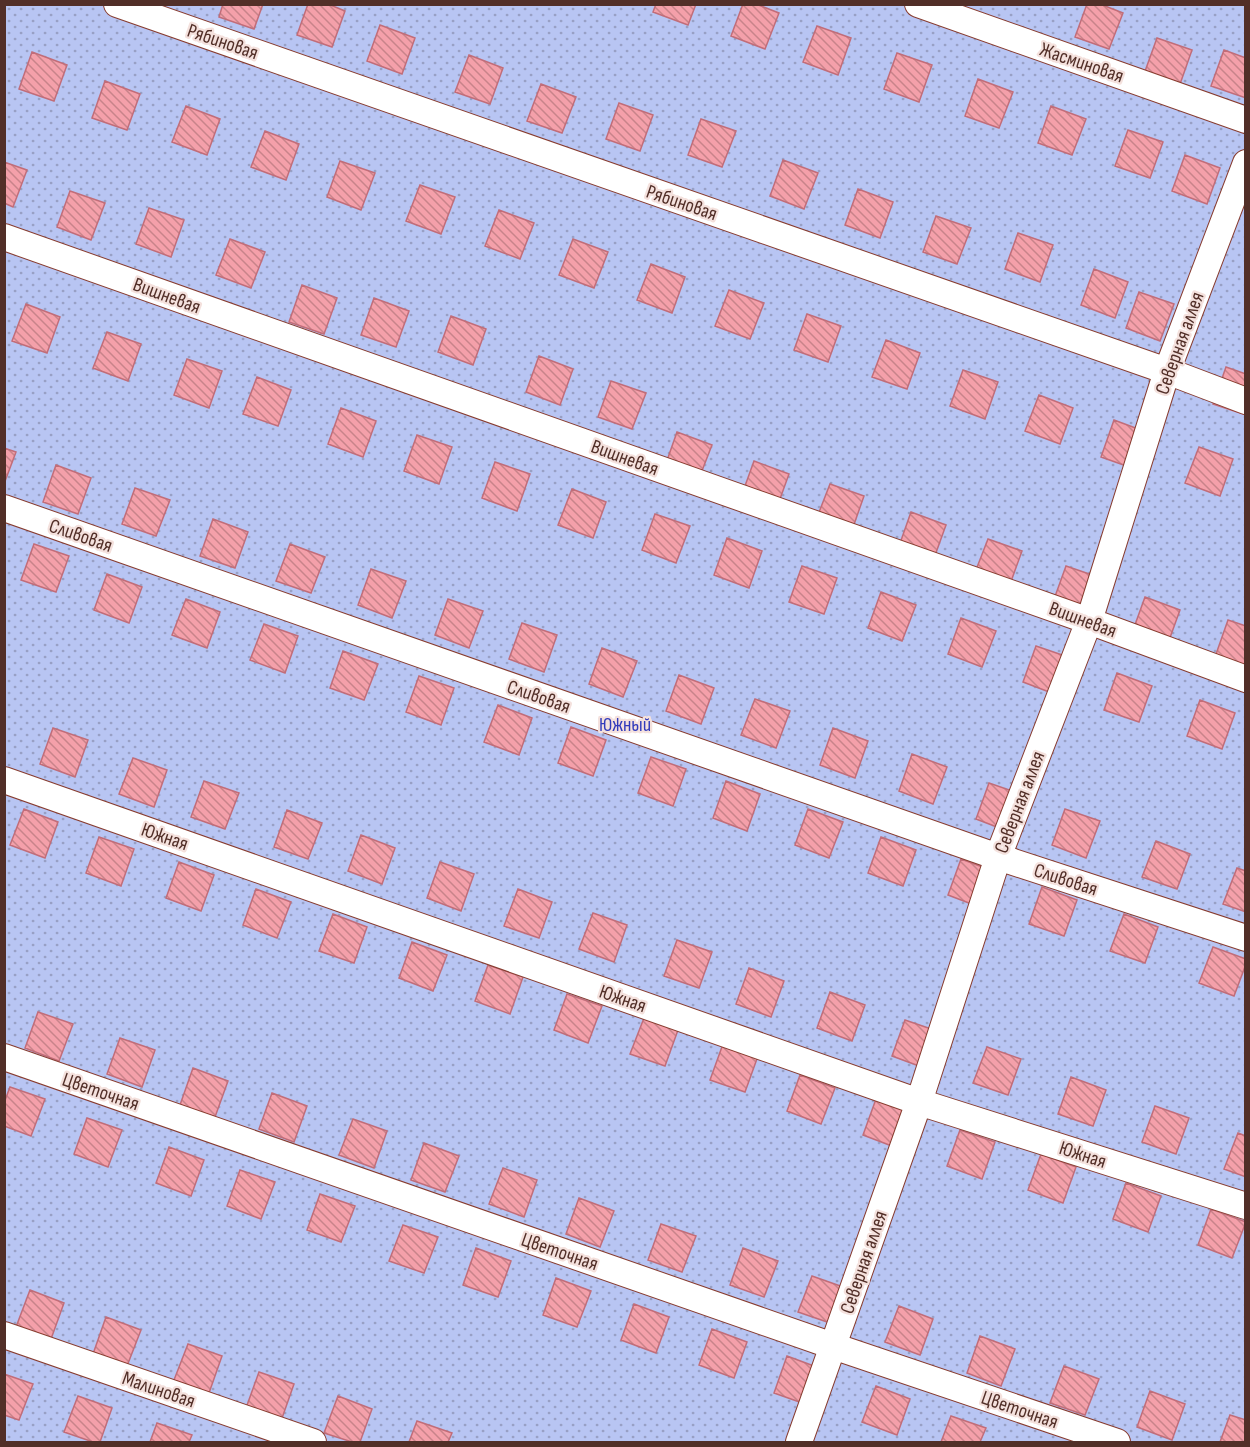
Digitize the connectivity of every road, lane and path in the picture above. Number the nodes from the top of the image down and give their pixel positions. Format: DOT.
graph roads {
  1 [pos="117,4"];
  2 [pos="918,4"];
  3 [pos="1245,120"];
  4 [pos="1245,163"];
  5 [pos="4,237"];
  6 [pos="1167,371"];
  7 [pos="1245,402"];
  8 [pos="4,508"];
  9 [pos="1089,621"];
  10 [pos="1245,679"];
  11 [pos="4,780"];
  12 [pos="998,857"];
  13 [pos="1245,938"];
  14 [pos="4,1057"];
  15 [pos="919,1102"];
  16 [pos="1245,1206"];
  17 [pos="4,1335"];
  18 [pos="833,1346"];
  19 [pos="313,1443"];
  20 [pos="799,1443"];
  21 [pos="1117,1443"];
  1 -- 6 [label="street, Рябиновая"];
  2 -- 3 [label="street, Жасминовая"];
  4 -- 6 [label="street, Северная аллея"];
  5 -- 9 [label="street, Вишневая"];
  6 -- 7 [label="street, Рябиновая"];
  6 -- 9 [label="street, Северная аллея"];
  8 -- 12 [label="street, Сливовая"];
  9 -- 10 [label="street, Вишневая"];
  9 -- 12 [label="street, Северная аллея"];
  11 -- 15 [label="street, Южная"];
  12 -- 13 [label="street, Сливовая"];
  12 -- 15 [label="street, Северная аллея"];
  14 -- 18 [label="street, Цветочная"];
  15 -- 16 [label="street, Южная"];
  15 -- 18 [label="street, Северная аллея"];
  17 -- 19 [label="street, Малиновая"];
  18 -- 20 [label="street, Северная аллея"];
  18 -- 21 [label="street, Цветочная"];
}
